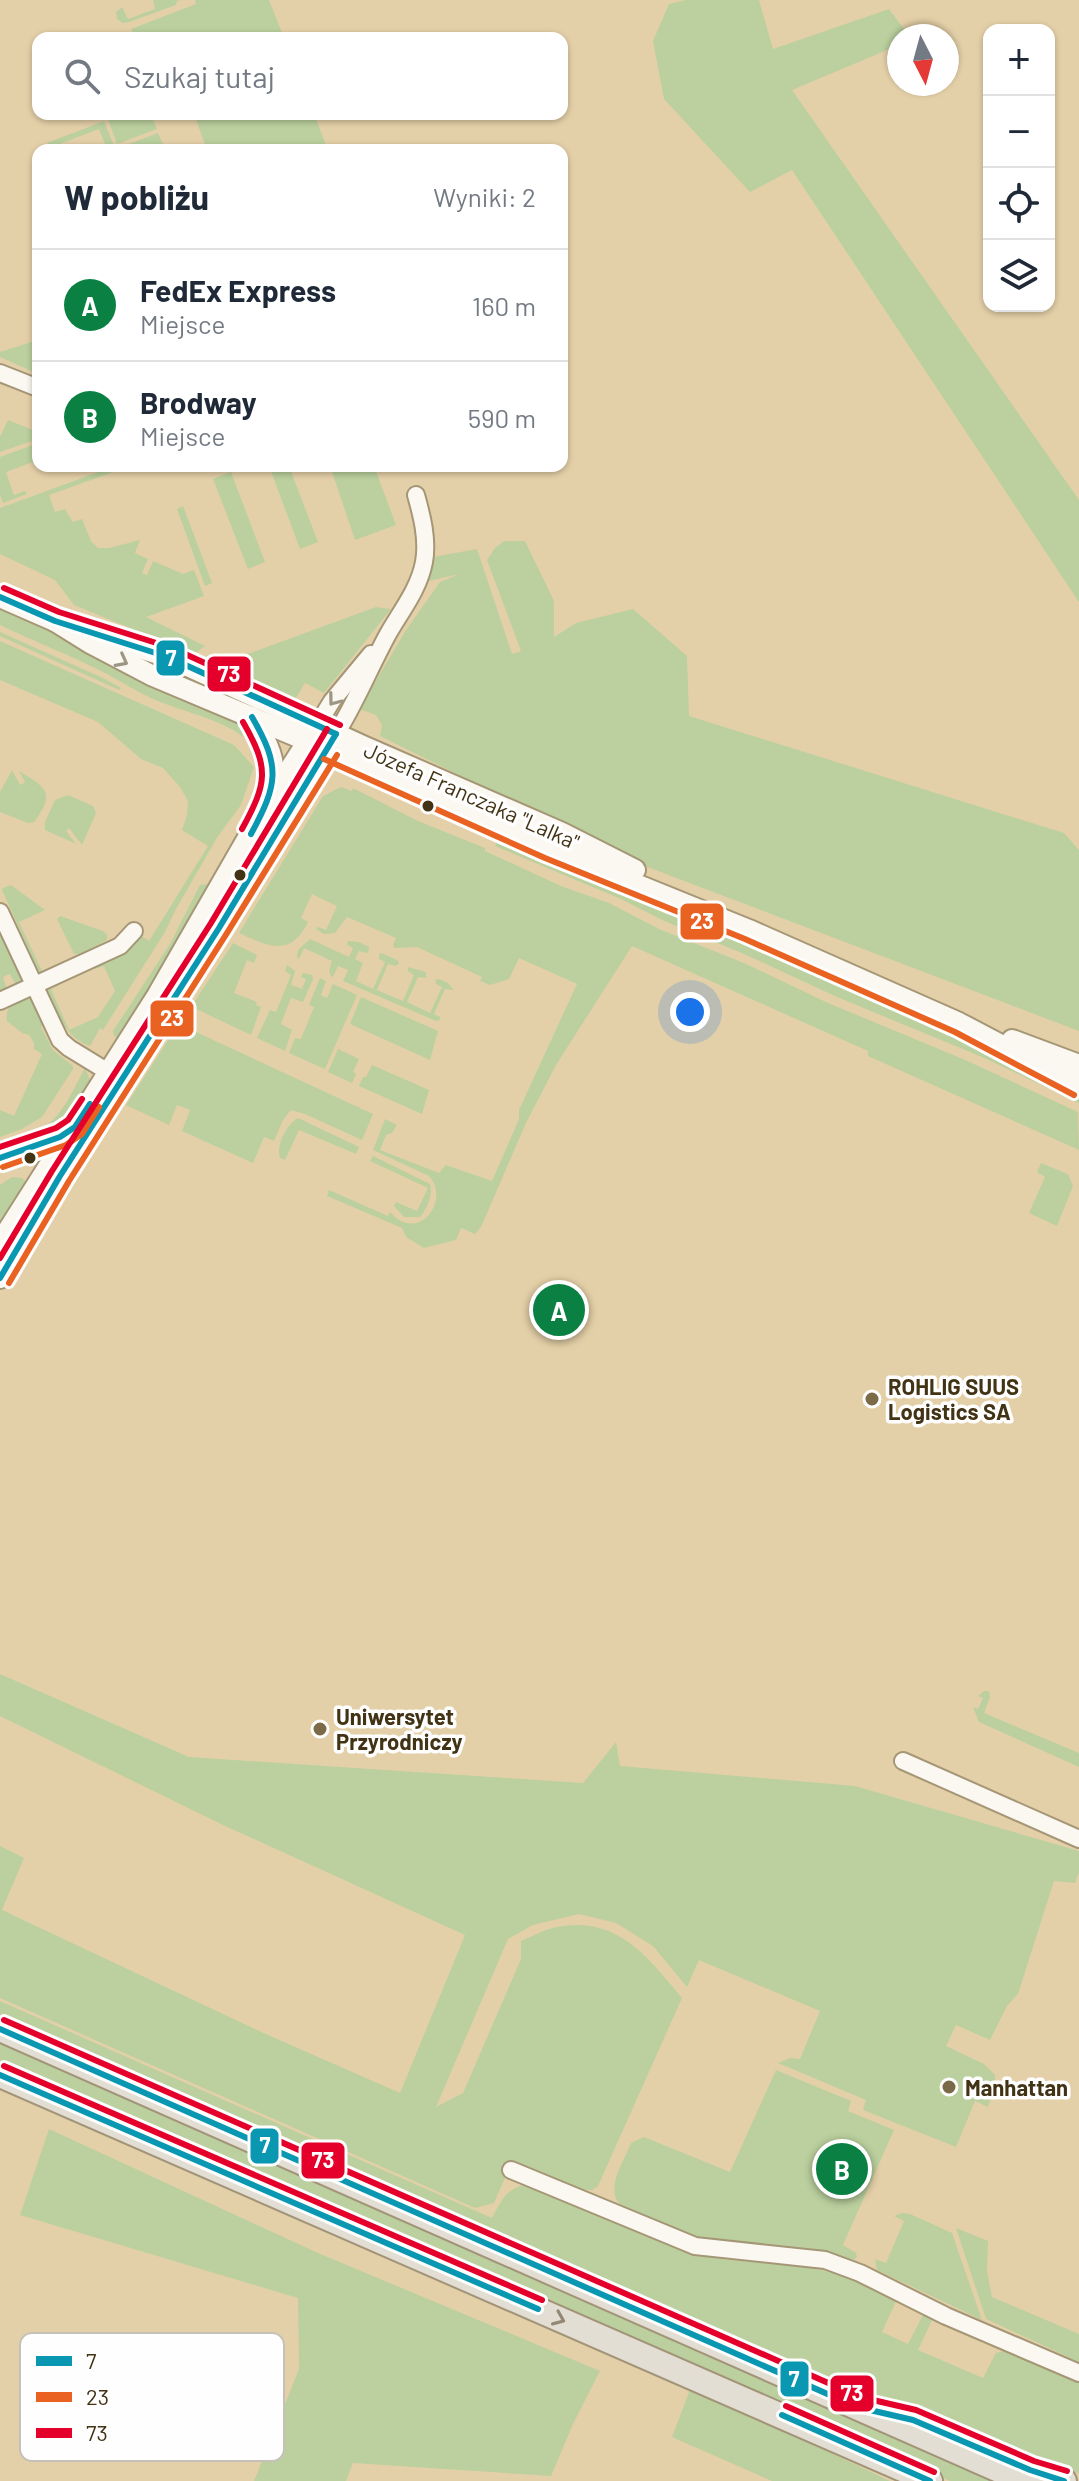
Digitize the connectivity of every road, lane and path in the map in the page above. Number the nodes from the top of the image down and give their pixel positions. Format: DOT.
graph roads {
  1 [pos="0,373"];
  2 [pos="32,386"];
  3 [pos="416,495"];
  4 [pos="0,597"];
  5 [pos="55,621"];
  6 [pos="388,635"];
  7 [pos="252,717"];
  8 [pos="313,733"];
  9 [pos="332,742"];
  10 [pos="268,803"];
  11 [pos="0,912"];
  12 [pos="134,931"];
  13 [pos="34,986"];
  14 [pos="163,1000"];
  15 [pos="0,1001"];
  16 [pos="959,1023"];
  17 [pos="1079,1065"];
  18 [pos="116,1076"];
  19 [pos="1079,1086"];
  20 [pos="0,1243"];
  21 [pos="0,1278"];
  22 [pos="903,1761"];
  23 [pos="1079,1839"];
  24 [pos="0,2029"];
  25 [pos="0,2075"];
  26 [pos="511,2170"];
  27 [pos="1079,2373"];
  28 [pos="857,2407"];
  29 [pos="930,2481"];
  30 [pos="1024,2481"];
  31 [pos="1064,2481"];
  1 -- 2 [label="street"];
  3 -- 6 [label="street"];
  4 -- 5 [label="street, Józefa Franczaka \"Lalka\""];
  5 -- 7 [label="street, Józefa Franczaka \"Lalka\", one-way"];
  5 -- 8 [label="street, Józefa Franczaka \"Lalka\""];
  6 -- 8 [label="street, one-way"];
  6 -- 9 [label="street"];
  7 -- 8 [label="street, Józefa Franczaka \"Lalka\""];
  7 -- 10 [label="street"];
  8 -- 9 [label="street, Józefa Franczaka \"Lalka\""];
  8 -- 10 [label="street"];
  9 -- 14 [label="street"];
  9 -- 16 [label="street, Józefa Franczaka \"Lalka\""];
  10 -- 14 [label="street"];
  11 -- 13 [label="street"];
  12 -- 13 [label="street"];
  13 -- 15 [label="street"];
  13 -- 18 [label="street"];
  14 -- 18 [label="street"];
  16 -- 17 [label="street, Józefa Franczaka \"Lalka\""];
  16 -- 19 [label="street, Józefa Franczaka \"Lalka\""];
  18 -- 20 [label="street"];
  18 -- 21 [label="street"];
  22 -- 23 [label="street"];
  24 -- 28 [label="main road"];
  25 -- 29 [label="main road, one-way"];
  26 -- 27 [label="street"];
  28 -- 30 [label="main road"];
  28 -- 31 [label="main road"];
}
